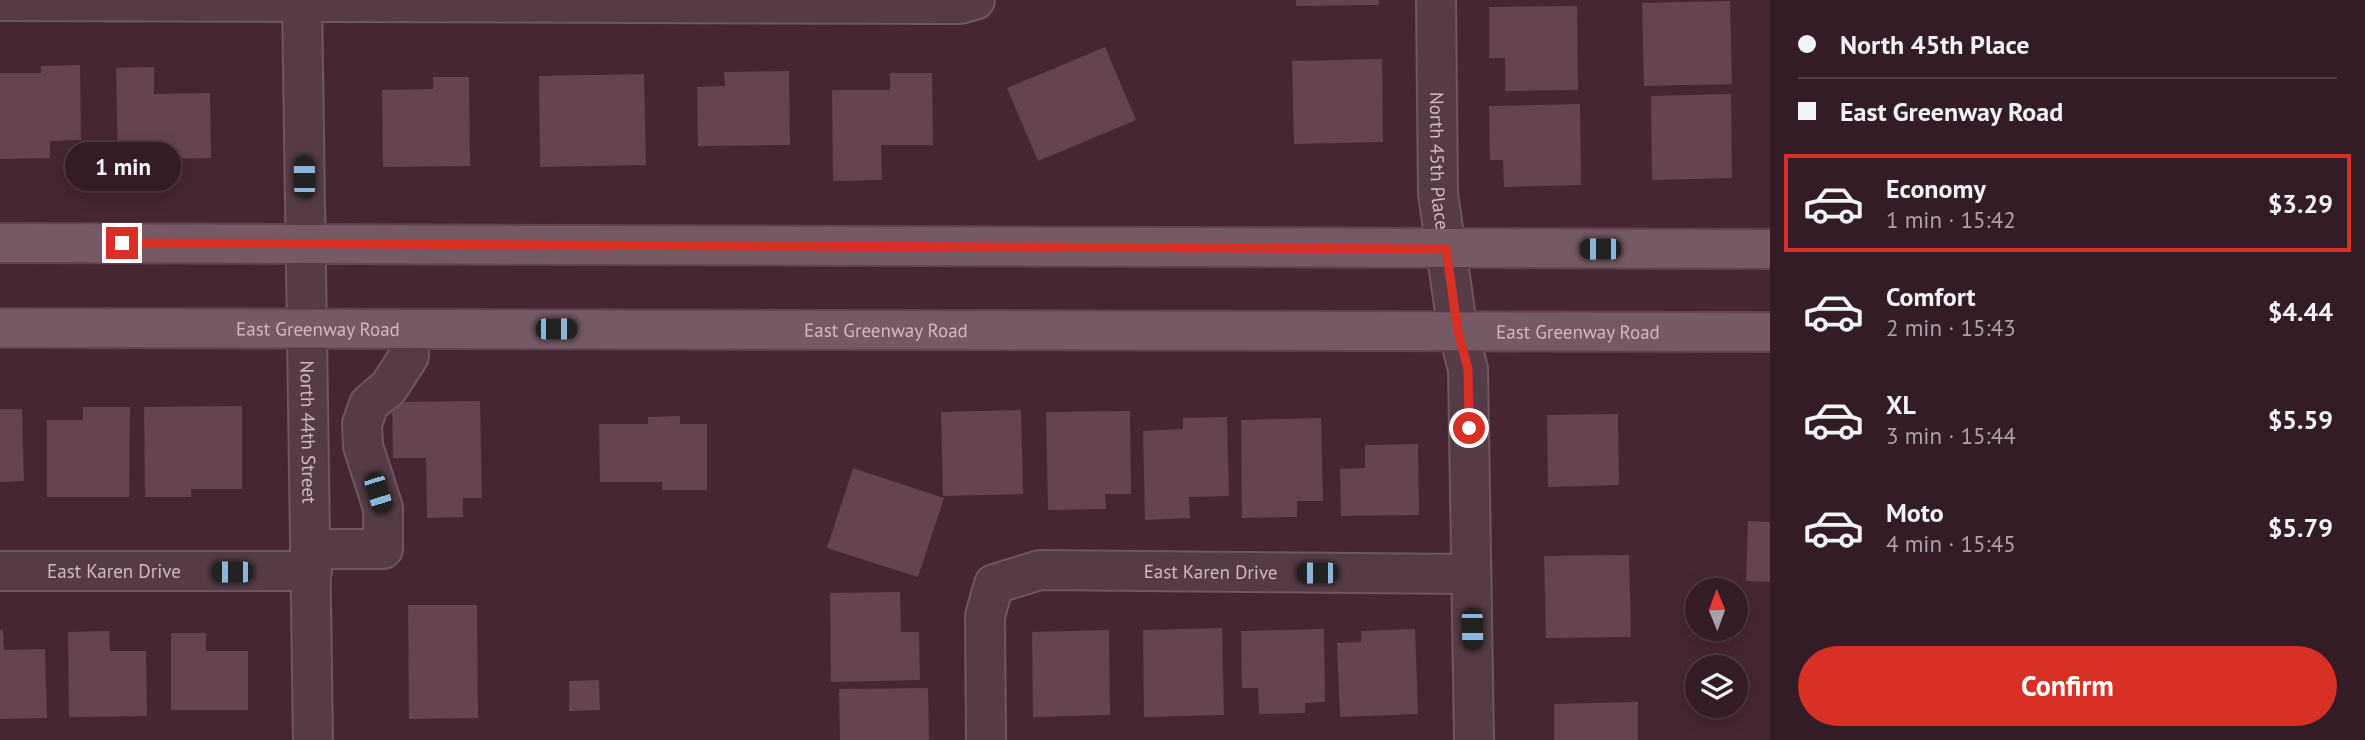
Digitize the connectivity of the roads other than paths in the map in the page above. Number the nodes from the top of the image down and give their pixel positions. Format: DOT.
graph roads {
  1 [pos="975,0"];
  2 [pos="1436,0"];
  3 [pos="0,1"];
  4 [pos="302,1"];
  5 [pos="0,243"];
  6 [pos="306,244"];
  7 [pos="1446,249"];
  8 [pos="1770,249"];
  9 [pos="0,328"];
  10 [pos="307,329"];
  11 [pos="408,329"];
  12 [pos="1458,332"];
  13 [pos="1770,332"];
  14 [pos="311,560"];
  15 [pos="0,571"];
  16 [pos="1471,574"];
  17 [pos="313,740"];
  18 [pos="986,740"];
  19 [pos="1474,740"];
  1 -- 4 [label="street"];
  2 -- 7 [label="street, North 45th Place"];
  3 -- 4 [label="street"];
  4 -- 6 [label="street, North 44th Street"];
  5 -- 6 [label="main road"];
  6 -- 7 [label="main road"];
  6 -- 10 [label="street, North 44th Street"];
  7 -- 8 [label="main road"];
  7 -- 12 [label="street, North 45th Place"];
  9 -- 10 [label="main road, East Greenway Road"];
  10 -- 11 [label="main road, East Greenway Road"];
  10 -- 14 [label="street, North 44th Street"];
  11 -- 12 [label="main road, East Greenway Road"];
  11 -- 14 [label="street, East Karen Drive"];
  12 -- 13 [label="main road, East Greenway Road"];
  12 -- 16 [label="street, North 45th Place"];
  14 -- 15 [label="street, East Karen Drive"];
  14 -- 17 [label="street, North 44th Street"];
  16 -- 18 [label="street, East Karen Drive"];
  16 -- 19 [label="street, North 45th Place"];
}
